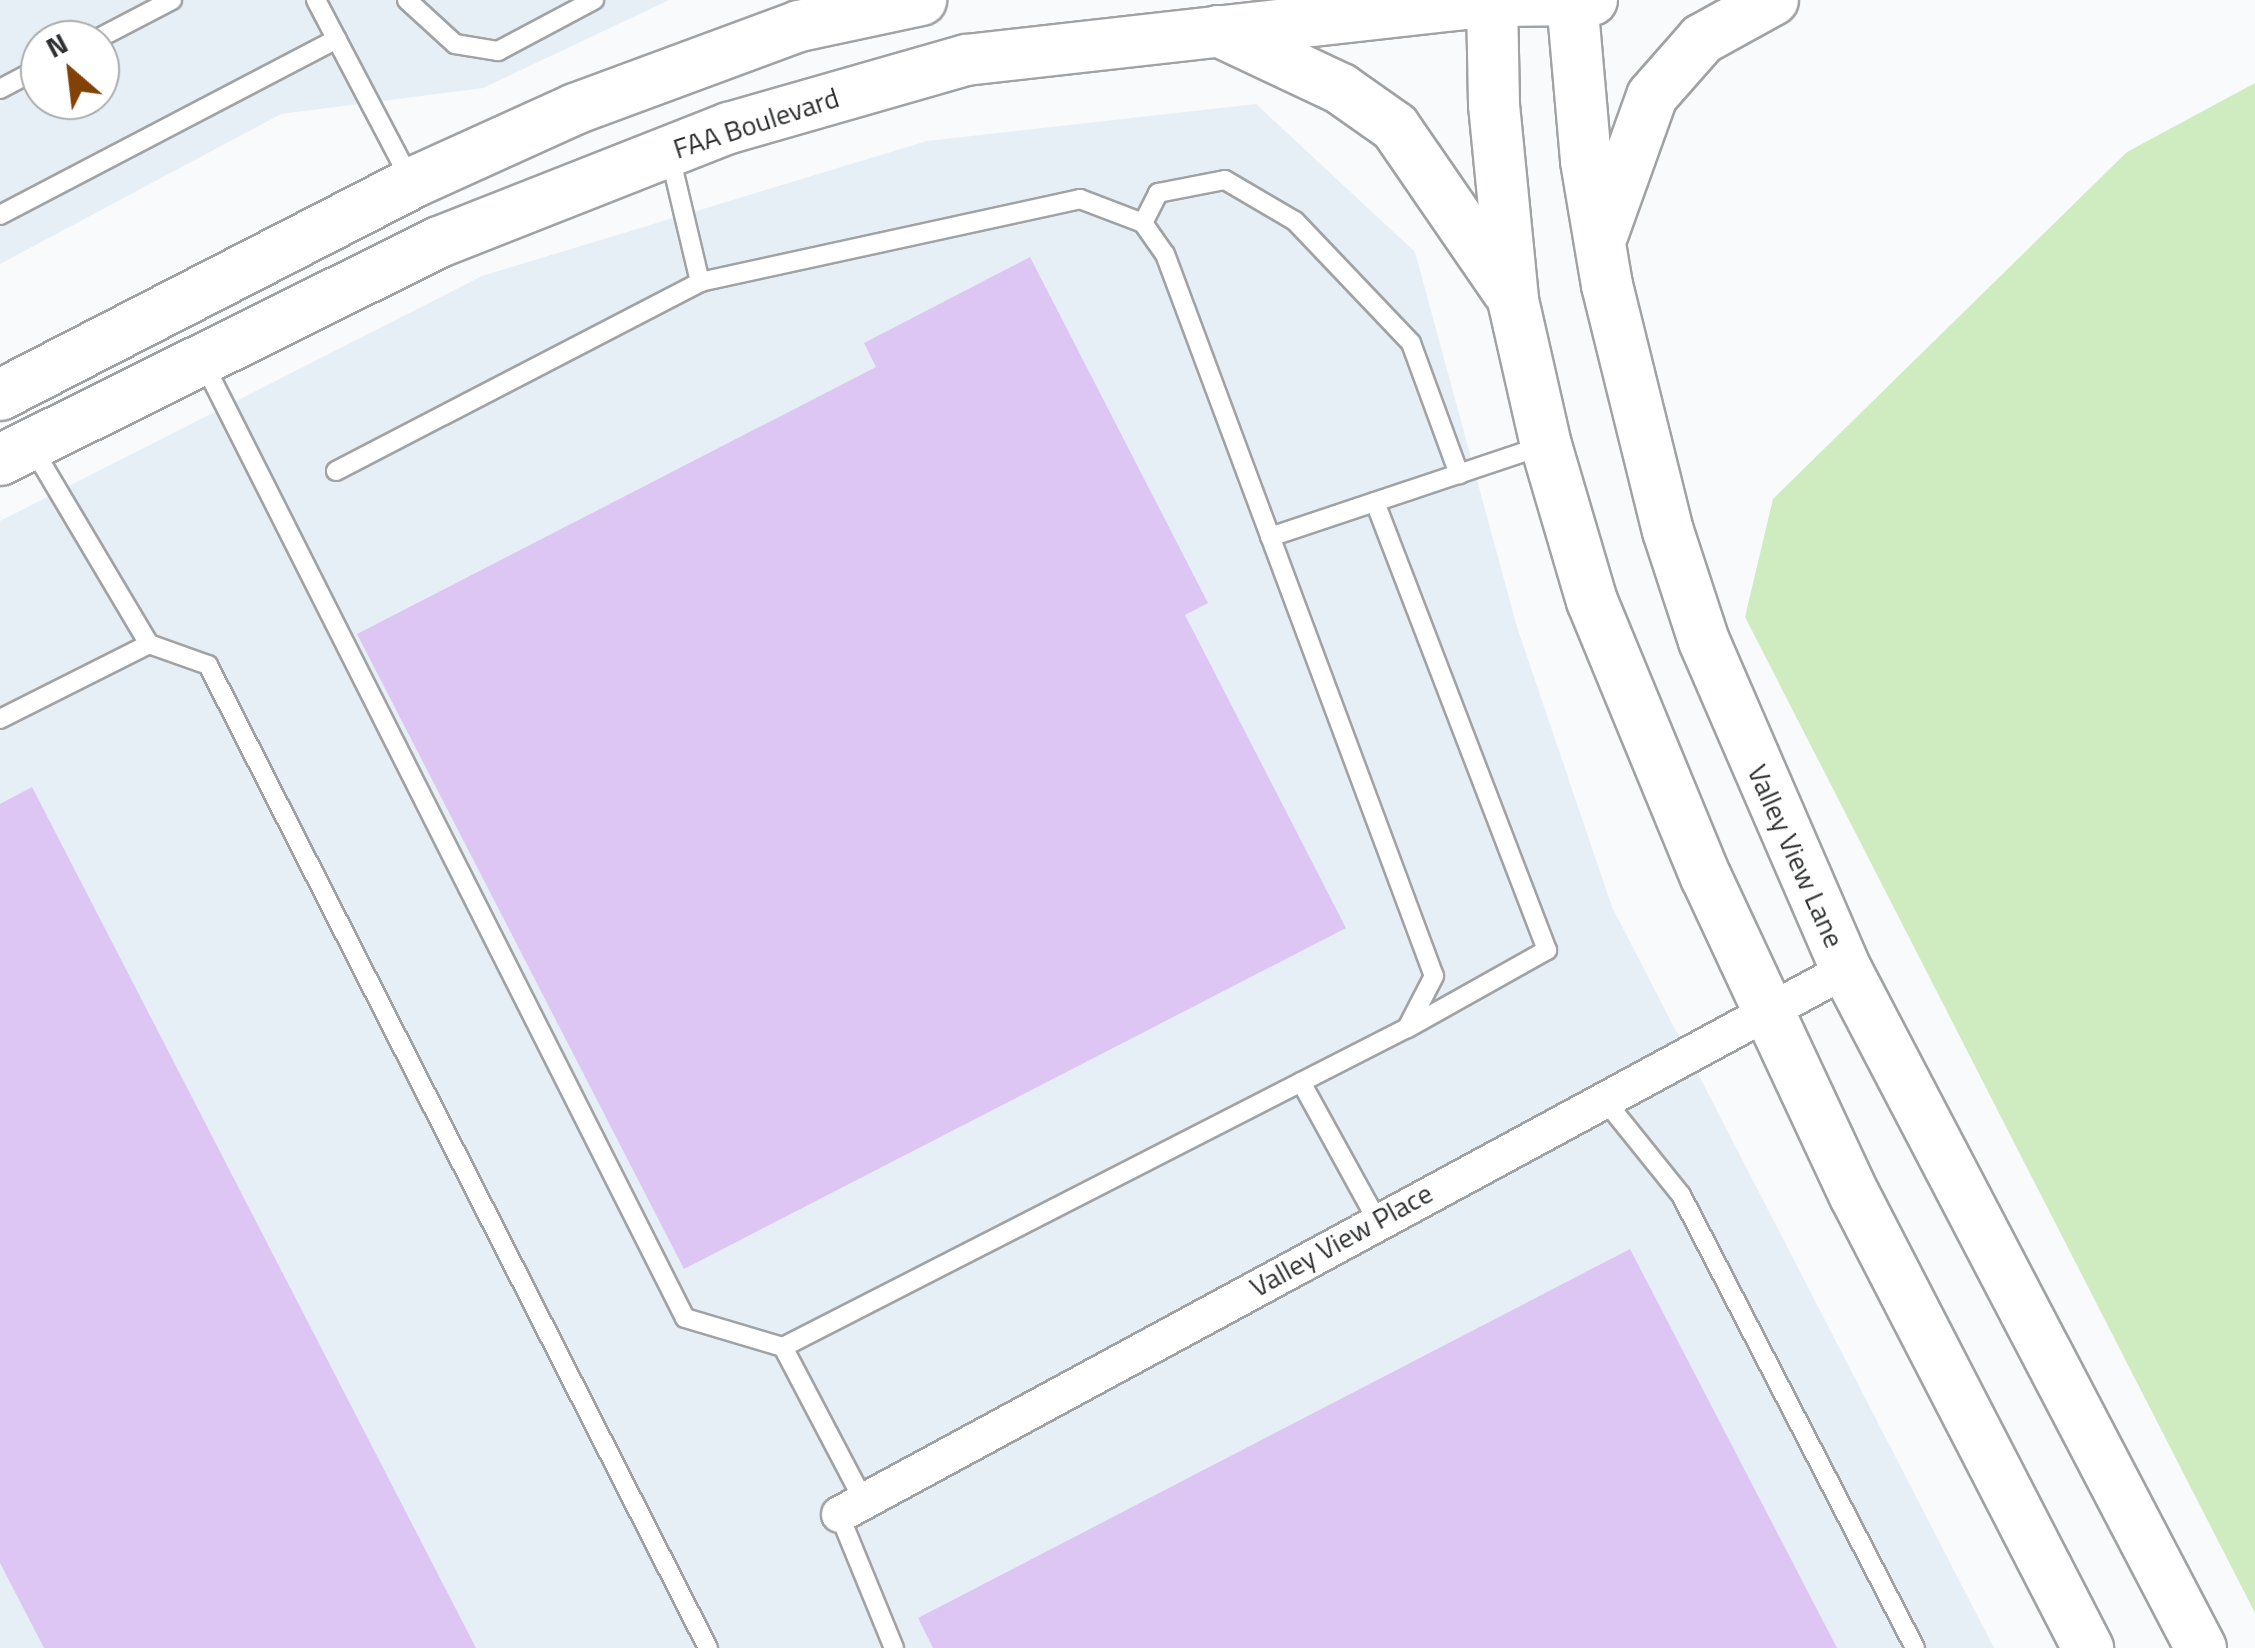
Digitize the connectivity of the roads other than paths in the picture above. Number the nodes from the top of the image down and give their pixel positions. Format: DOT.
graph roads {
  1 [pos="172,0"];
  2 [pos="316,0"];
  3 [pos="407,0"];
  4 [pos="594,0"];
  5 [pos="921,0"];
  6 [pos="1572,0"];
  7 [pos="1592,0"];
  8 [pos="1773,0"];
  9 [pos="1492,1"];
  10 [pos="120,27"];
  11 [pos="1218,31"];
  12 [pos="337,39"];
  13 [pos="669,151"];
  14 [pos="412,183"];
  15 [pos="0,214"];
  16 [pos="1143,223"];
  17 [pos="1600,242"];
  18 [pos="700,282"];
  19 [pos="1513,300"];
  20 [pos="202,359"];
  21 [pos="2,394"];
  22 [pos="1546,445"];
  23 [pos="15,452"];
  24 [pos="336,471"];
  25 [pos="1459,474"];
  26 [pos="1375,502"];
  27 [pos="1270,537"];
  28 [pos="148,644"];
  29 [pos="0,719"];
  30 [pos="1846,969"];
  31 [pos="1769,1009"];
  32 [pos="1407,1028"];
  33 [pos="1301,1082"];
  34 [pos="1602,1098"];
  35 [pos="1377,1220"];
  36 [pos="783,1347"];
  37 [pos="852,1507"];
  38 [pos="708,1648"];
  39 [pos="894,1648"];
  40 [pos="1915,1648"];
  41 [pos="2088,1648"];
  42 [pos="2201,1648"];
  1 -- 10 [label="lane"];
  2 -- 12 [label="lane"];
  3 -- 4 [label="lane"];
  5 -- 14 [label="main road"];
  6 -- 7 [label="main road, FAA Boulevard"];
  6 -- 9 [label="main road, FAA Boulevard"];
  6 -- 17 [label="main road, Valley View Lane"];
  8 -- 17 [label="main road"];
  9 -- 11 [label="main road, FAA Boulevard"];
  9 -- 19 [label="main road"];
  11 -- 13 [label="main road, FAA Boulevard"];
  11 -- 19 [label="main road"];
  12 -- 14 [label="lane"];
  12 -- 15 [label="lane"];
  13 -- 18 [label="lane"];
  13 -- 20 [label="main road, FAA Boulevard"];
  14 -- 21 [label="main road"];
  16 -- 18 [label="lane"];
  16 -- 25 [label="lane"];
  16 -- 27 [label="lane"];
  17 -- 30 [label="main road, Valley View Lane"];
  18 -- 24 [label="lane"];
  19 -- 22 [label="main road"];
  20 -- 23 [label="main road, FAA Boulevard"];
  20 -- 36 [label="lane"];
  21 -- 23 [label="main road"];
  22 -- 25 [label="lane"];
  22 -- 31 [label="main road"];
  23 -- 28 [label="lane"];
  25 -- 26 [label="lane"];
  26 -- 27 [label="lane"];
  26 -- 32 [label="lane"];
  27 -- 32 [label="lane"];
  28 -- 29 [label="lane"];
  28 -- 38 [label="lane"];
  30 -- 31 [label="street, Valley View Place"];
  30 -- 42 [label="main road, Valley View Lane"];
  31 -- 34 [label="street, Valley View Place"];
  31 -- 41 [label="main road"];
  32 -- 33 [label="lane"];
  33 -- 35 [label="lane"];
  33 -- 36 [label="lane"];
  34 -- 35 [label="street, Valley View Place"];
  34 -- 40 [label="lane"];
  35 -- 37 [label="street, Valley View Place"];
  36 -- 37 [label="lane"];
  37 -- 39 [label="lane"];
}
